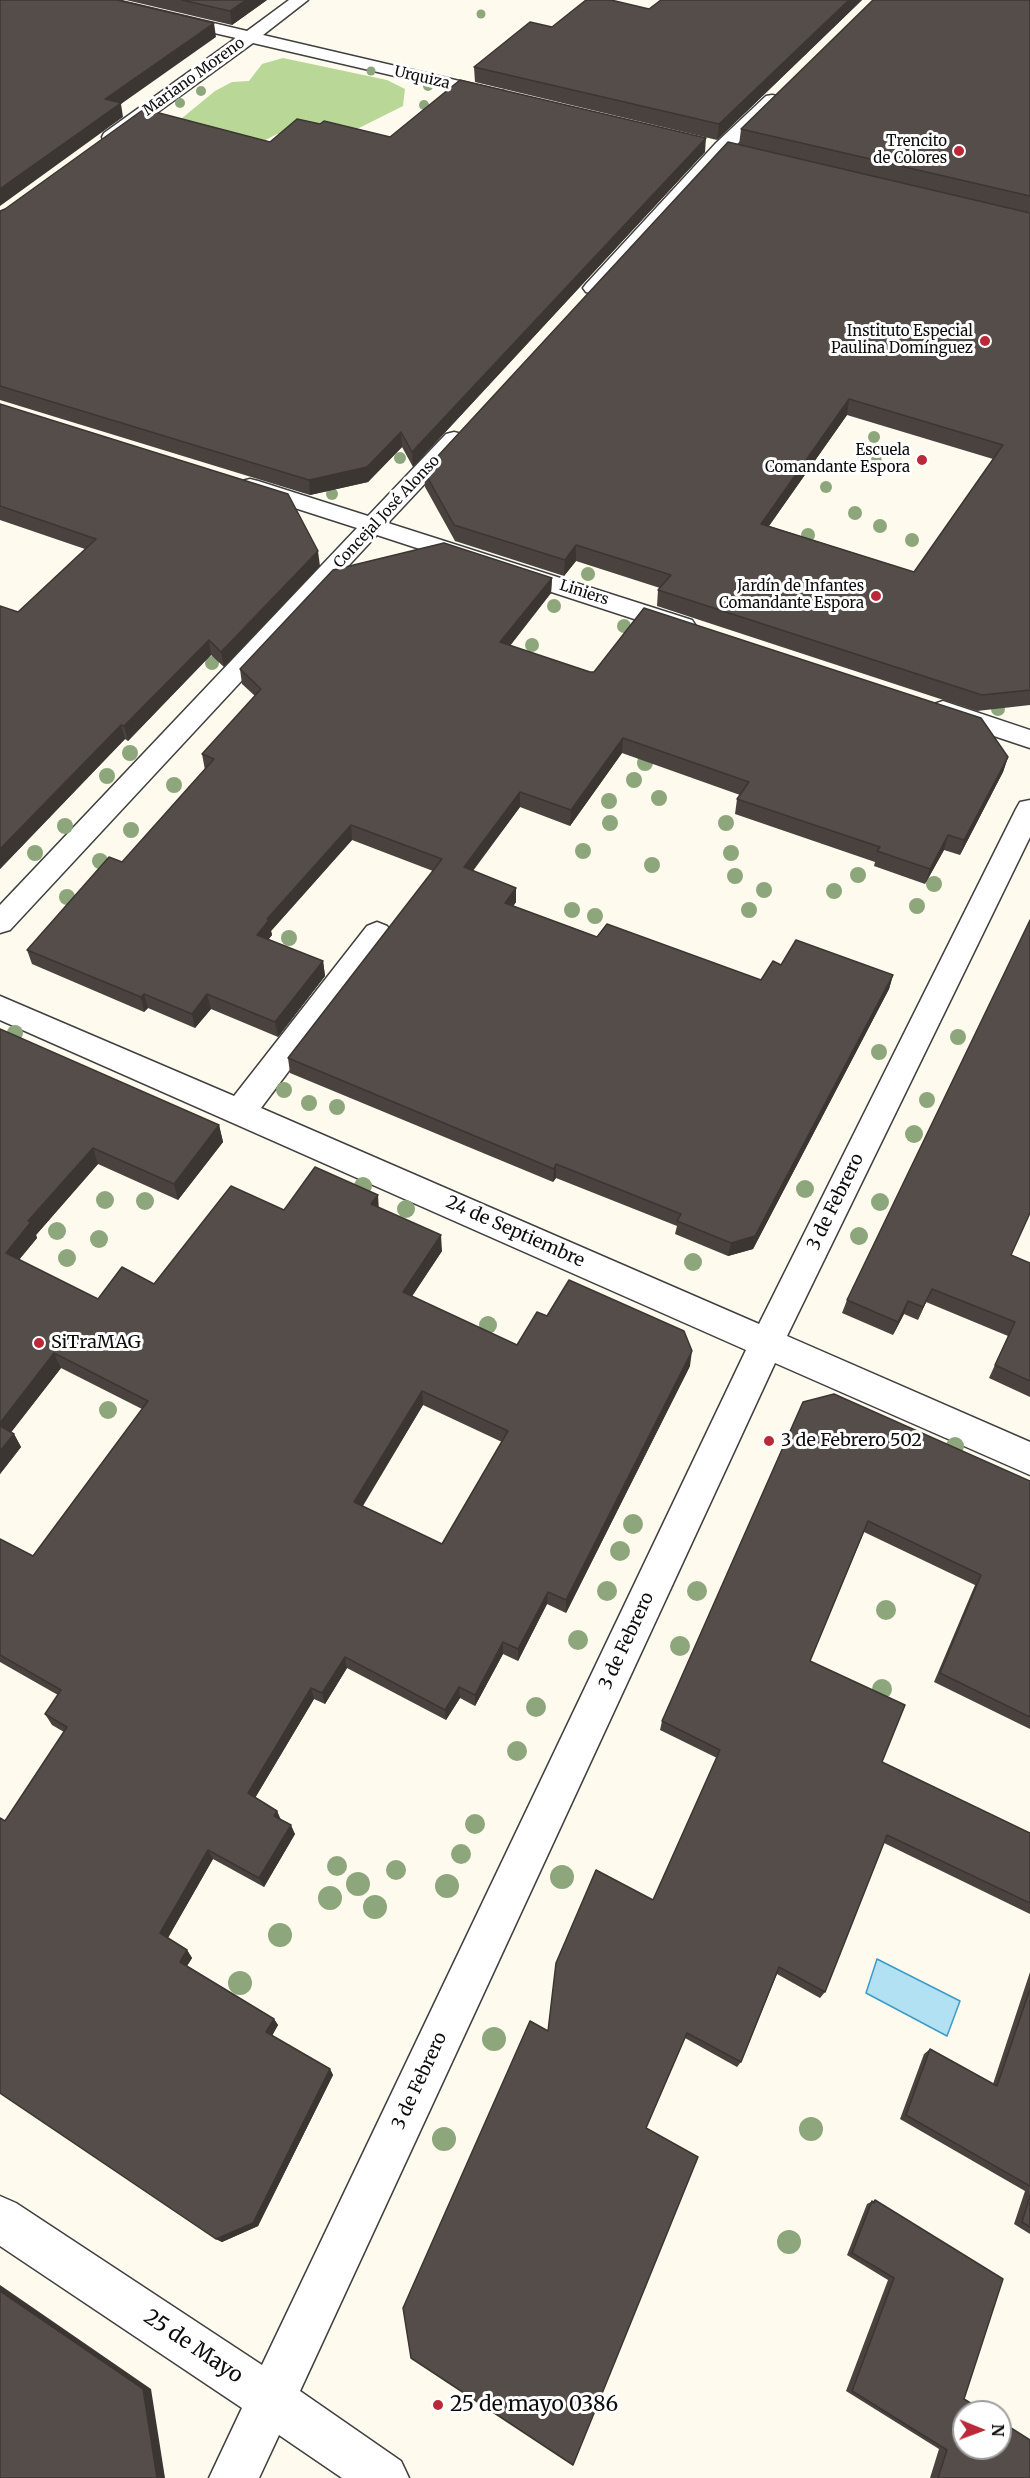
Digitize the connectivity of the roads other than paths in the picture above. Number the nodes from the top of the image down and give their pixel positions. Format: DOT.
graph roads {
  1 [pos="94,0"];
  2 [pos="300,0"];
  3 [pos="248,38"];
  4 [pos="783,90"];
  5 [pos="514,99"];
  6 [pos="700,142"];
  7 [pos="723,147"];
  8 [pos="95,148"];
  9 [pos="746,153"];
  10 [pos="578,305"];
  11 [pos="464,429"];
  12 [pos="227,479"];
  13 [pos="375,525"];
  14 [pos="702,632"];
  15 [pos="917,702"];
  16 [pos="1030,739"];
  17 [pos="1030,809"];
  18 [pos="0,923"];
  19 [pos="377,933"];
  20 [pos="0,1007"];
  21 [pos="240,1112"];
  22 [pos="767,1342"];
  23 [pos="1030,1458"];
  24 [pos="0,2219"];
  25 [pos="270,2399"];
  26 [pos="234,2478"];
  27 [pos="384,2478"];
  1 -- 3 [label="street, Urquiza"];
  2 -- 3 [label="street, Mariano Moreno"];
  3 -- 5 [label="street, Urquiza"];
  3 -- 8 [label="street, Mariano Moreno"];
  4 -- 7 [label="street"];
  6 -- 7 [label="street"];
  7 -- 9 [label="street"];
  7 -- 10 [label="street"];
  11 -- 13 [label="street, Concejal José Alonso"];
  12 -- 13 [label="street, Liniers"];
  13 -- 14 [label="street, Liniers"];
  13 -- 18 [label="street, Concejal José Alonso"];
  15 -- 16 [label="street"];
  17 -- 22 [label="street, 3 de Febrero"];
  19 -- 21 [label="street"];
  20 -- 21 [label="street, 24 de Septiembre"];
  21 -- 22 [label="street, 24 de Septiembre"];
  22 -- 23 [label="street, 24 de Septiembre"];
  22 -- 25 [label="street, 3 de Febrero"];
  24 -- 25 [label="street, 25 de Mayo"];
  25 -- 26 [label="street, 3 de Febrero"];
  25 -- 27 [label="street, 25 de Mayo"];
}
